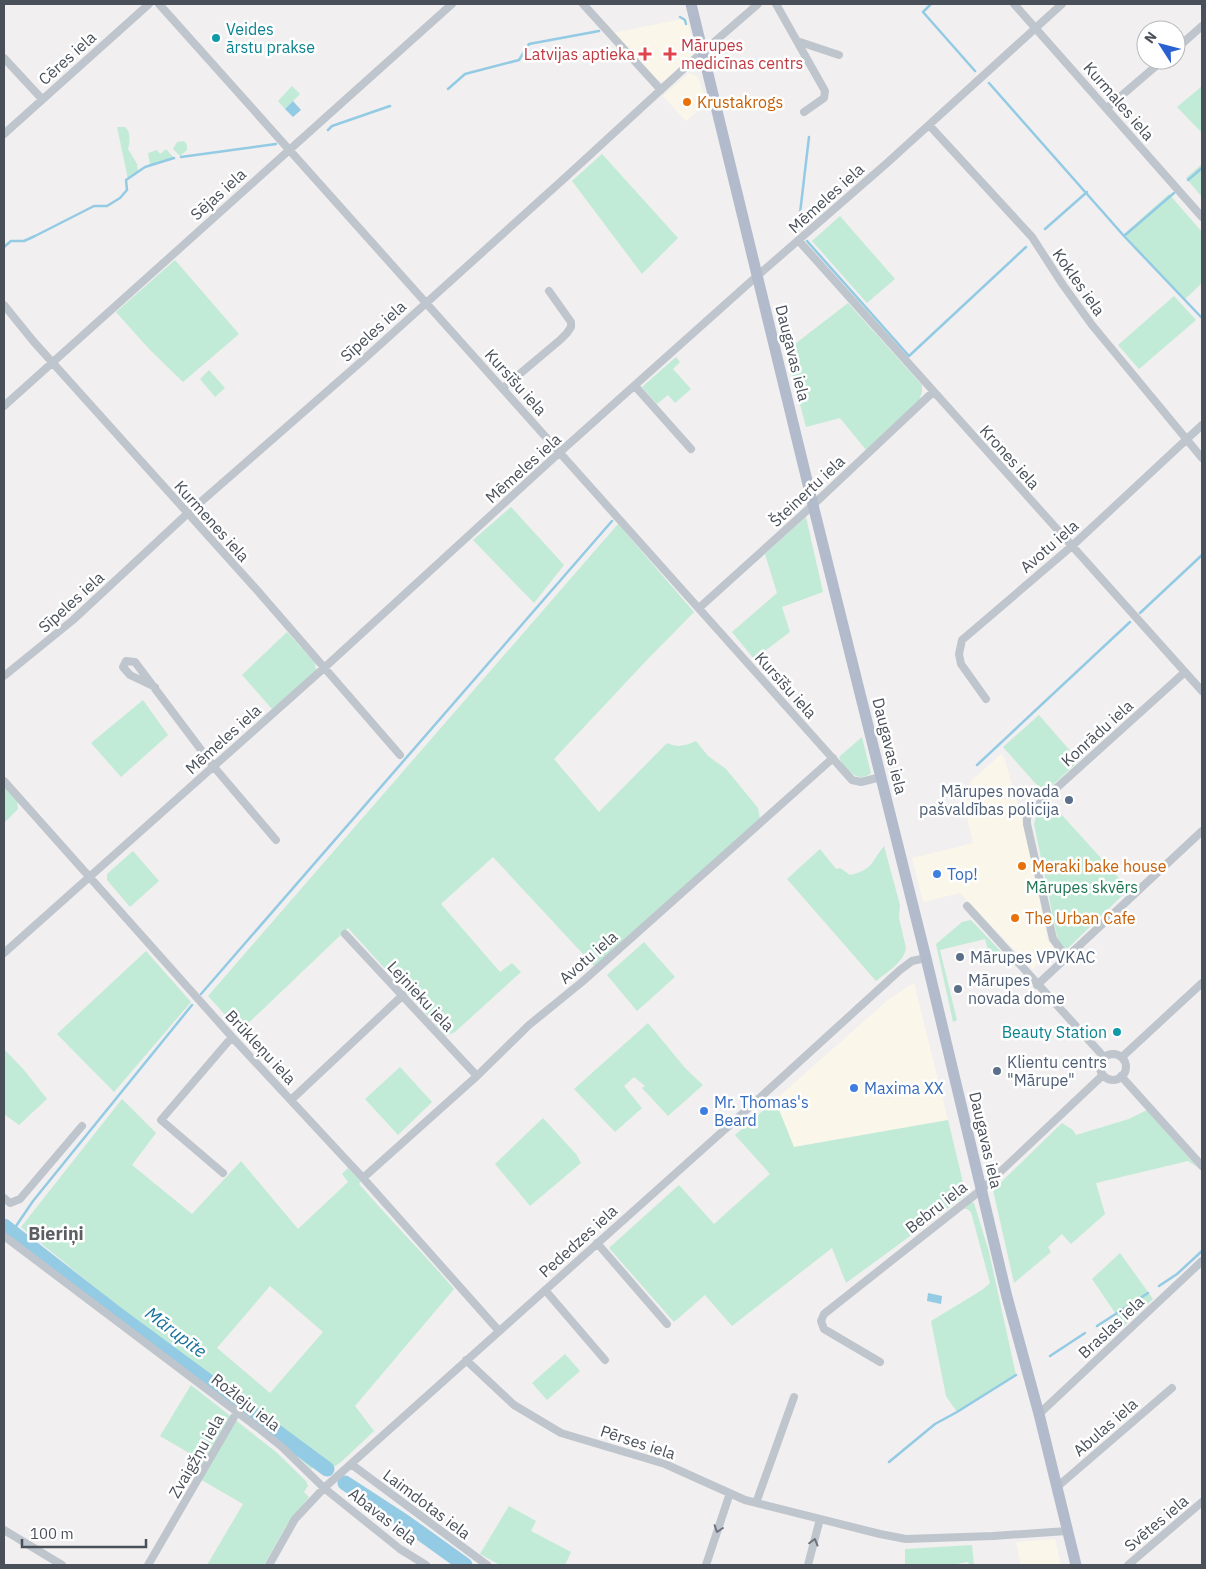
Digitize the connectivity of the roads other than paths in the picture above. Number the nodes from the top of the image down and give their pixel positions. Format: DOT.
graph roads {
  1 [pos="149,4"];
  2 [pos="159,4"];
  3 [pos="452,4"];
  4 [pos="584,4"];
  5 [pos="691,4"];
  6 [pos="758,4"];
  7 [pos="776,4"];
  8 [pos="1014,4"];
  9 [pos="1062,4"];
  10 [pos="1202,26"];
  11 [pos="1036,28"];
  12 [pos="1186,40"];
  13 [pos="797,41"];
  14 [pos="702,52"];
  15 [pos="839,55"];
  16 [pos="4,58"];
  17 [pos="1151,70"];
  18 [pos="661,90"];
  19 [pos="42,99"];
  20 [pos="1107,108"];
  21 [pos="804,112"];
  22 [pos="929,125"];
  23 [pos="4,134"];
  24 [pos="289,149"];
  25 [pos="1202,218"];
  26 [pos="799,241"];
  27 [pos="757,276"];
  28 [pos="549,291"];
  29 [pos="426,302"];
  30 [pos="4,305"];
  31 [pos="52,362"];
  32 [pos="635,386"];
  33 [pos="503,388"];
  34 [pos="933,392"];
  35 [pos="4,406"];
  36 [pos="1202,425"];
  37 [pos="1187,439"];
  38 [pos="691,449"];
  39 [pos="560,452"];
  40 [pos="1202,458"];
  41 [pos="813,505"];
  42 [pos="187,514"];
  43 [pos="1072,546"];
  44 [pos="699,608"];
  45 [pos="324,668"];
  46 [pos="1185,672"];
  47 [pos="4,676"];
  48 [pos="155,687"];
  49 [pos="1202,691"];
  50 [pos="986,699"];
  51 [pos="400,755"];
  52 [pos="833,758"];
  53 [pos="214,767"];
  54 [pos="881,777"];
  55 [pos="4,781"];
  56 [pos="1202,831"];
  57 [pos="276,840"];
  58 [pos="89,877"];
  59 [pos="967,906"];
  60 [pos="345,934"];
  61 [pos="4,953"];
  62 [pos="926,958"];
  63 [pos="1067,958"];
  64 [pos="1202,983"];
  65 [pos="1037,985"];
  66 [pos="402,996"];
  67 [pos="232,1037"];
  68 [pos="1104,1057"];
  69 [pos="1122,1057"];
  70 [pos="1103,1075"];
  71 [pos="477,1076"];
  72 [pos="1121,1076"];
  73 [pos="291,1100"];
  74 [pos="82,1126"];
  75 [pos="1202,1166"];
  76 [pos="223,1173"];
  77 [pos="363,1178"];
  78 [pos="981,1190"];
  79 [pos="4,1198"];
  80 [pos="4,1236"];
  81 [pos="597,1244"];
  82 [pos="1202,1261"];
  83 [pos="545,1290"];
  84 [pos="667,1324"];
  85 [pos="499,1331"];
  86 [pos="466,1360"];
  87 [pos="605,1360"];
  88 [pos="880,1362"];
  89 [pos="1172,1388"];
  90 [pos="794,1397"];
  91 [pos="237,1412"];
  92 [pos="1039,1414"];
  93 [pos="351,1464"];
  94 [pos="1057,1487"];
  95 [pos="324,1488"];
  96 [pos="730,1494"];
  97 [pos="1202,1502"];
  98 [pos="756,1503"];
  99 [pos="820,1519"];
  100 [pos="4,1530"];
  101 [pos="1067,1531"];
  102 [pos="62,1565"];
  103 [pos="148,1565"];
  104 [pos="269,1565"];
  105 [pos="426,1565"];
  106 [pos="487,1565"];
  107 [pos="706,1565"];
  108 [pos="808,1565"];
  109 [pos="1076,1565"];
  110 [pos="1128,1565"];
  1 -- 19 [label="street, Cēres iela"];
  2 -- 24 [label="street, Kursīšu iela"];
  3 -- 24 [label="street, Sējas iela"];
  4 -- 18 [label="street"];
  5 -- 14 [label="main road, Daugavas iela"];
  6 -- 14 [label="street, Sīpeles iela"];
  7 -- 13 [label="street"];
  8 -- 11 [label="street, Kurmales iela"];
  9 -- 11 [label="street, Mēmeles iela"];
  10 -- 12 [label="street"];
  11 -- 20 [label="street, Kurmales iela"];
  11 -- 22 [label="street, Mēmeles iela"];
  13 -- 15 [label="street"];
  13 -- 21 [label="street"];
  14 -- 18 [label="street, Sīpeles iela"];
  14 -- 27 [label="main road, Daugavas iela"];
  16 -- 19 [label="street"];
  17 -- 20 [label="street"];
  18 -- 29 [label="street, Sīpeles iela"];
  19 -- 23 [label="street, Cēres iela"];
  20 -- 25 [label="street, Kurmales iela"];
  22 -- 26 [label="street, Mēmeles iela"];
  22 -- 37 [label="street, Kokles iela"];
  24 -- 29 [label="street, Kursīšu iela"];
  24 -- 31 [label="street, Sējas iela"];
  26 -- 27 [label="street, Mēmeles iela"];
  26 -- 34 [label="street, Krones iela"];
  27 -- 32 [label="street, Mēmeles iela"];
  27 -- 41 [label="main road, Daugavas iela"];
  28 -- 33 [label="street"];
  29 -- 33 [label="street, Kursīšu iela"];
  29 -- 42 [label="street, Sīpeles iela"];
  30 -- 31 [label="street, Kurmenes iela"];
  31 -- 35 [label="street, Sējas iela"];
  31 -- 42 [label="street, Kurmenes iela"];
  32 -- 38 [label="street"];
  32 -- 39 [label="street, Mēmeles iela"];
  33 -- 39 [label="street, Kursīšu iela"];
  34 -- 41 [label="street, Šteinertu iela"];
  34 -- 43 [label="street, Krones iela"];
  36 -- 37 [label="street, Avotu iela"];
  37 -- 40 [label="street, Kokles iela"];
  37 -- 43 [label="street, Avotu iela"];
  39 -- 44 [label="street, Kursīšu iela"];
  39 -- 45 [label="street, Mēmeles iela"];
  41 -- 44 [label="street, Šteinertu iela"];
  41 -- 54 [label="main road, Daugavas iela"];
  42 -- 45 [label="street, Kurmenes iela"];
  42 -- 47 [label="street, Sīpeles iela"];
  43 -- 46 [label="street, Krones iela"];
  43 -- 50 [label="street, Avotu iela"];
  44 -- 52 [label="street, Kursīšu iela"];
  45 -- 51 [label="street, Kurmenes iela"];
  45 -- 53 [label="street, Mēmeles iela"];
  46 -- 49 [label="street, Krones iela"];
  46 -- 63 [label="street, Konrādu iela"];
  48 -- 53 [label="street"];
  52 -- 54 [label="street, Kursīšu iela"];
  52 -- 71 [label="street, Avotu iela"];
  53 -- 57 [label="street"];
  53 -- 58 [label="street, Mēmeles iela"];
  54 -- 62 [label="main road, Daugavas iela"];
  55 -- 58 [label="street, Brūkleņu iela"];
  56 -- 63 [label="street"];
  58 -- 61 [label="street, Mēmeles iela"];
  58 -- 67 [label="street, Brūkleņu iela"];
  59 -- 65 [label="street"];
  60 -- 66 [label="street, Lejnieku iela"];
  62 -- 78 [label="main road, Daugavas iela"];
  62 -- 81 [label="street, Pededzes iela"];
  63 -- 65 [label="street"];
  64 -- 69 [label="street"];
  65 -- 68 [label="street"];
  66 -- 71 [label="street, Lejnieku iela"];
  66 -- 73 [label="street"];
  67 -- 73 [label="street, Brūkleņu iela"];
  67 -- 76 [label="street"];
  68 -- 69 [label="street"];
  68 -- 70 [label="street"];
  69 -- 72 [label="street"];
  70 -- 72 [label="street"];
  70 -- 78 [label="street, Bebru iela"];
  71 -- 77 [label="street, Avotu iela"];
  72 -- 75 [label="street"];
  73 -- 77 [label="street, Brūkleņu iela"];
  74 -- 79 [label="street"];
  77 -- 85 [label="street, Brūkleņu iela"];
  78 -- 88 [label="street, Bebru iela"];
  78 -- 92 [label="main road, Daugavas iela"];
  80 -- 91 [label="street, Rožleju iela"];
  81 -- 83 [label="street, Pededzes iela"];
  81 -- 84 [label="street"];
  82 -- 92 [label="street, Braslas iela"];
  83 -- 85 [label="street, Pededzes iela"];
  83 -- 87 [label="street"];
  85 -- 86 [label="street, Pededzes iela"];
  86 -- 93 [label="street, Pededzes iela"];
  86 -- 96 [label="street, Pērses iela"];
  89 -- 94 [label="street, Abulas iela"];
  90 -- 98 [label="street"];
  91 -- 95 [label="street, Rožleju iela"];
  91 -- 103 [label="street, Zvaigžņu iela"];
  92 -- 94 [label="main road, Daugavas iela"];
  93 -- 95 [label="street, Pededzes iela"];
  93 -- 106 [label="street, Laimdotas iela"];
  94 -- 101 [label="main road, Daugavas iela"];
  95 -- 104 [label="street, Pededzes iela"];
  95 -- 105 [label="street, Abavas iela"];
  96 -- 98 [label="street, Pērses iela"];
  96 -- 107 [label="street, one-way"];
  97 -- 110 [label="street, Svētes iela"];
  98 -- 99 [label="street, Pērses iela"];
  99 -- 101 [label="street, Pērses iela"];
  108 -- 99 [label="street, one-way"];
  100 -- 102 [label="street"];
  101 -- 109 [label="main road, Daugavas iela"];
}
